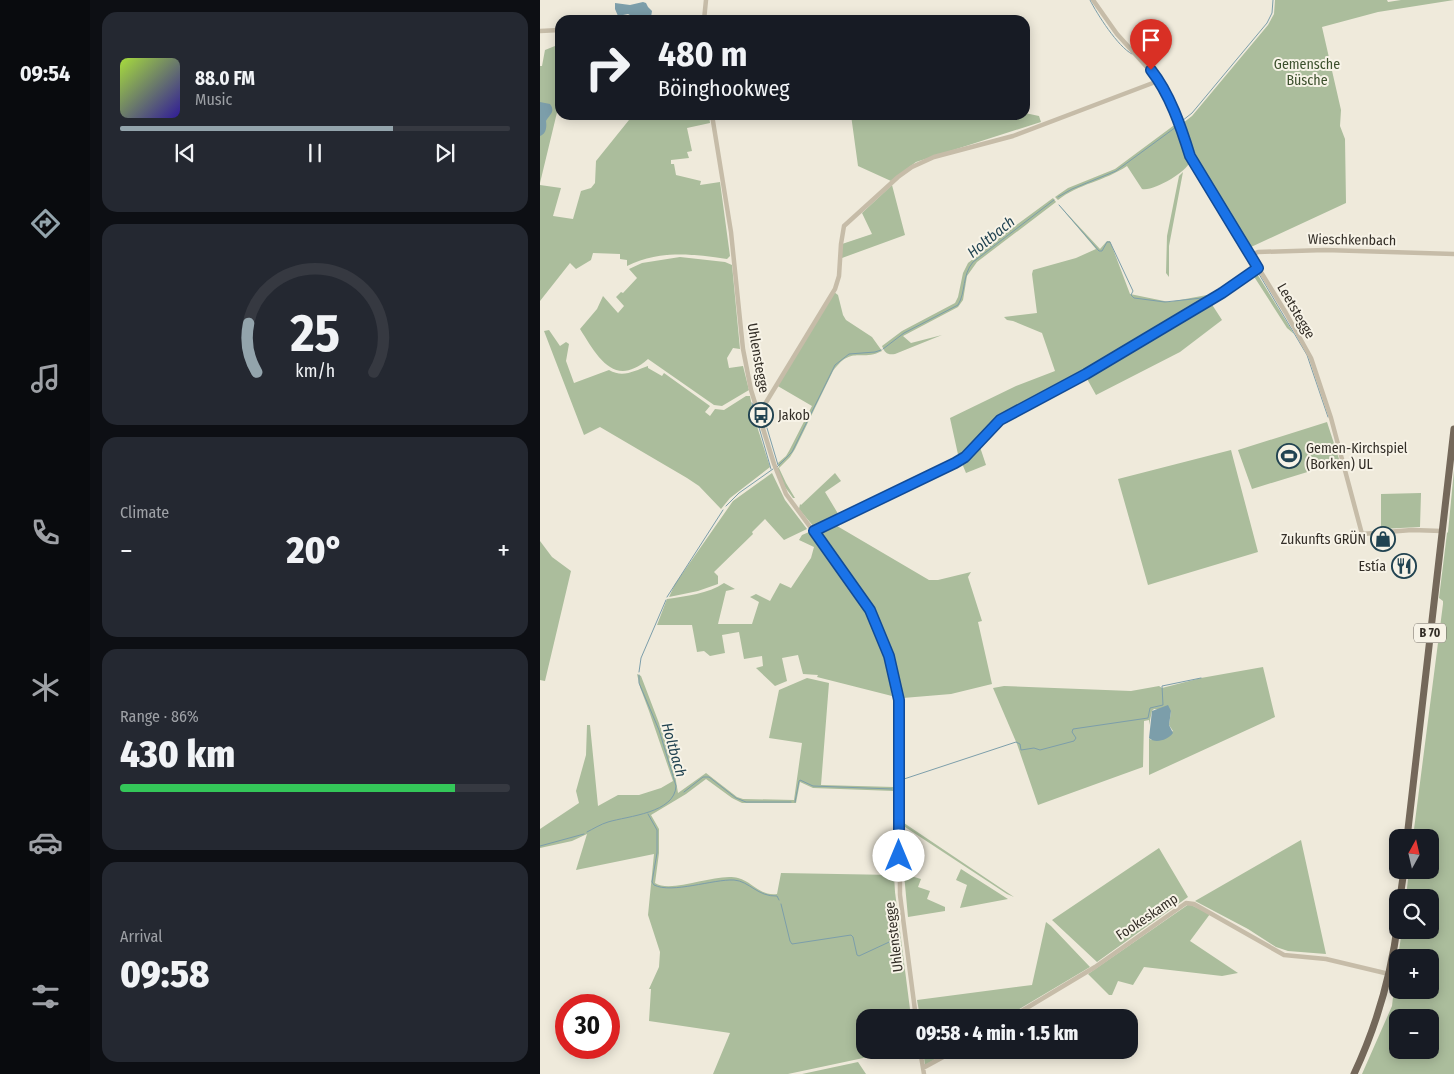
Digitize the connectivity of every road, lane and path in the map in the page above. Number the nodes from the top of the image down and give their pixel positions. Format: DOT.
graph roads {
  1 [pos="706,0"];
  2 [pos="1093,0"];
  3 [pos="704,15"];
  4 [pos="555,30"];
  5 [pos="540,31"];
  6 [pos="1158,81"];
  7 [pos="713,120"];
  8 [pos="1454,254"];
  9 [pos="1251,255"];
  10 [pos="1258,268"];
  11 [pos="758,412"];
  12 [pos="1454,429"];
  13 [pos="814,531"];
  14 [pos="1442,531"];
  15 [pos="1408,829"];
  16 [pos="1389,974"];
  17 [pos="915,1009"];
  18 [pos="1025,1009"];
  19 [pos="942,1059"];
  20 [pos="923,1071"];
  21 [pos="1354,1074"];
  1 -- 3 [label="street"];
  2 -- 6 [label="street, Leetstegge"];
  4 -- 5 [label="street"];
  6 -- 9 [label="street, Leetstegge"];
  6 -- 11 [label="street"];
  7 -- 11 [label="street, Uhlenstegge"];
  8 -- 9 [label="street, Wieschkenbach"];
  9 -- 10 [label="street, Leetstegge"];
  10 -- 13 [label="street"];
  10 -- 14 [label="street, Leetstegge"];
  11 -- 13 [label="street, Uhlenstegge"];
  12 -- 14 [label="main road, B 70"];
  13 -- 17 [label="street, Uhlenstegge"];
  14 -- 15 [label="main road, B 70"];
  16 -- 18 [label="street, Fookeskamp"];
  16 -- 21 [label="main road"];
  19 -- 20 [label="street"];
}
